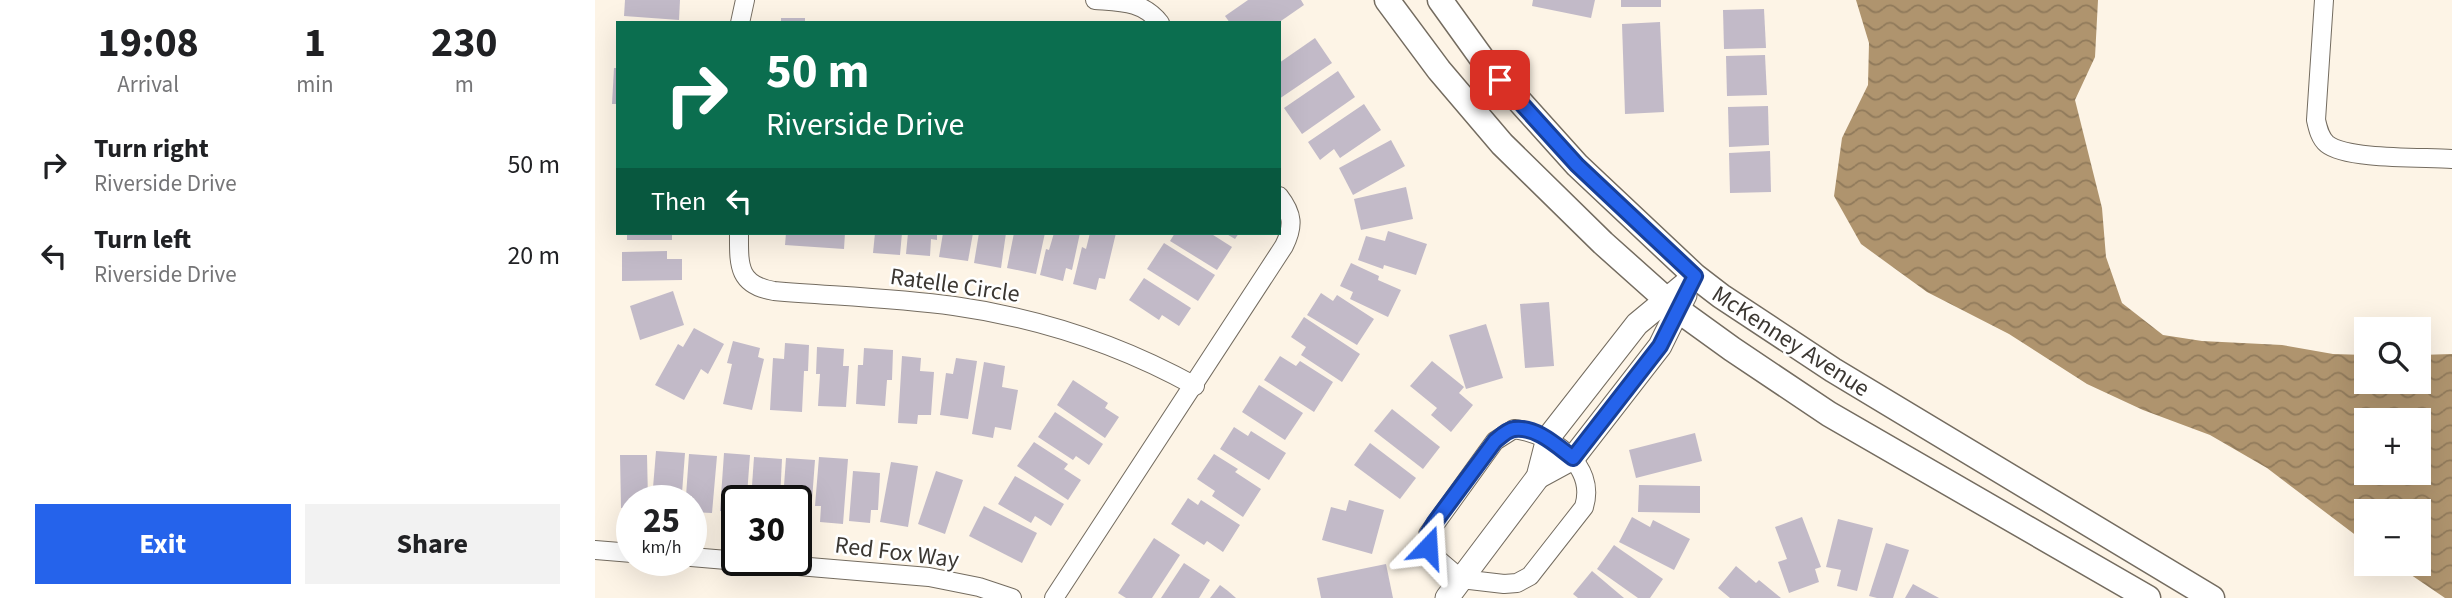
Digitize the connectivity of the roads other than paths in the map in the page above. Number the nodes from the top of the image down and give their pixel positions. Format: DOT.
graph roads {
  1 [pos="745,0"];
  2 [pos="1095,0"];
  3 [pos="1387,0"];
  4 [pos="1440,0"];
  5 [pos="2323,0"];
  6 [pos="740,21"];
  7 [pos="1158,21"];
  8 [pos="2452,159"];
  9 [pos="1281,198"];
  10 [pos="739,235"];
  11 [pos="1695,276"];
  12 [pos="1672,304"];
  13 [pos="1195,386"];
  14 [pos="1548,438"];
  15 [pos="1573,458"];
  16 [pos="1538,477"];
  17 [pos="595,550"];
  18 [pos="616,552"];
  19 [pos="707,558"];
  20 [pos="1461,579"];
  21 [pos="1012,598"];
  22 [pos="1054,598"];
  23 [pos="1447,598"];
  24 [pos="2148,598"];
  25 [pos="2211,598"];
  1 -- 6 [label="street"];
  2 -- 7 [label="street"];
  3 -- 12 [label="main road, McKenney Avenue"];
  4 -- 11 [label="main road, McKenney Avenue"];
  5 -- 8 [label="street"];
  9 -- 13 [label="street"];
  10 -- 13 [label="street, Ratelle Circle"];
  11 -- 12 [label="street"];
  11 -- 25 [label="main road, McKenney Avenue"];
  12 -- 14 [label="street"];
  12 -- 15 [label="street"];
  12 -- 24 [label="main road, McKenney Avenue"];
  13 -- 22 [label="street"];
  14 -- 15 [label="street"];
  14 -- 16 [label="street"];
  14 -- 20 [label="street"];
  15 -- 16 [label="street"];
  15 -- 20 [label="street"];
  16 -- 20 [label="street"];
  17 -- 18 [label="street"];
  19 -- 21 [label="street, Red Fox Way"];
  20 -- 23 [label="street"];
}
